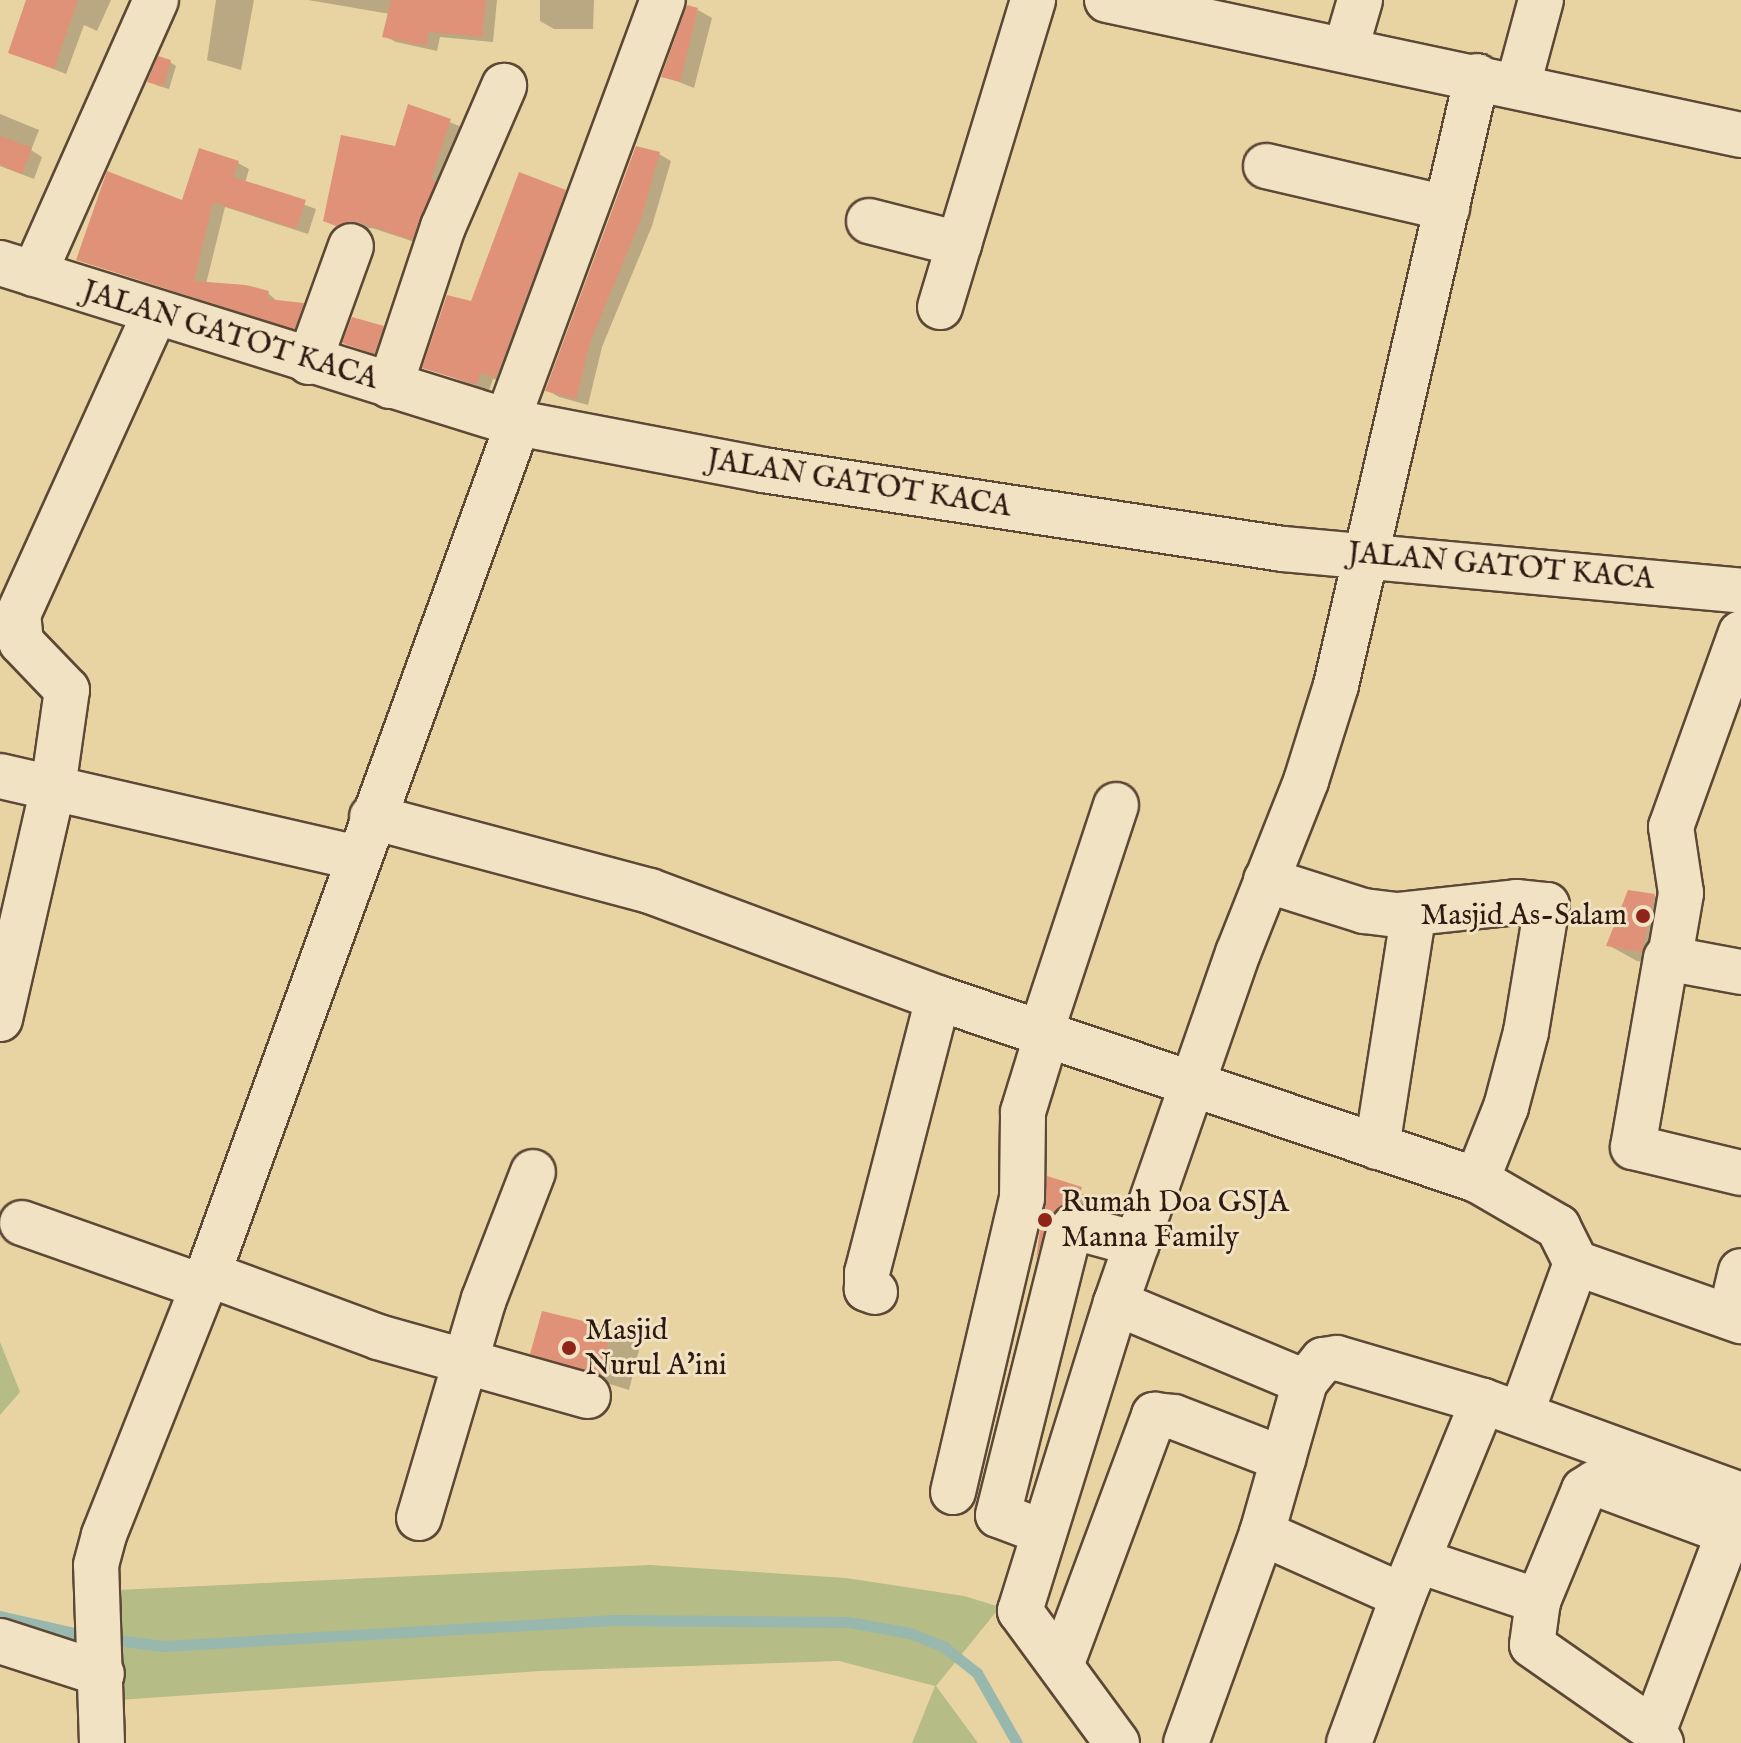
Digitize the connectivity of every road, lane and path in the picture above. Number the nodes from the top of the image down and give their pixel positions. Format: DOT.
graph roads {
  1 [pos="156,0"];
  2 [pos="663,0"];
  3 [pos="1033,0"];
  4 [pos="1107,0"];
  5 [pos="1360,0"];
  6 [pos="1541,0"];
  7 [pos="1346,48"];
  8 [pos="1498,81"];
  9 [pos="504,86"];
  10 [pos="1741,135"];
  11 [pos="1266,166"];
  12 [pos="1447,208"];
  13 [pos="869,221"];
  14 [pos="959,244"];
  15 [pos="351,246"];
  16 [pos="9,266"];
  17 [pos="940,307"];
  18 [pos="155,313"];
  19 [pos="309,362"];
  20 [pos="390,386"];
  21 [pos="512,422"];
  22 [pos="1366,556"];
  23 [pos="1741,591"];
  24 [pos="1741,633"];
  25 [pos="0,776"];
  26 [pos="53,788"];
  27 [pos="1116,805"];
  28 [pos="372,817"];
  29 [pos="357,858"];
  30 [pos="1266,880"];
  31 [pos="1413,916"];
  32 [pos="1670,957"];
  33 [pos="1741,972"];
  34 [pos="938,998"];
  35 [pos="0,1019"];
  36 [pos="1044,1033"];
  37 [pos="1192,1087"];
  38 [pos="1377,1147"];
  39 [pos="533,1172"];
  40 [pos="1741,1173"];
  41 [pos="1477,1180"];
  42 [pos="22,1223"];
  43 [pos="1137,1244"];
  44 [pos="1576,1263"];
  45 [pos="1741,1271"];
  46 [pos="204,1280"];
  47 [pos="875,1292"];
  48 [pos="1116,1303"];
  49 [pos="1736,1319"];
  50 [pos="464,1364"];
  51 [pos="1305,1382"];
  52 [pos="588,1396"];
  53 [pos="1502,1407"];
  54 [pos="1283,1459"];
  55 [pos="953,1492"];
  56 [pos="419,1518"];
  57 [pos="1737,1521"];
  58 [pos="1043,1532"];
  59 [pos="1262,1533"];
  60 [pos="1411,1578"];
  61 [pos="1538,1601"];
  62 [pos="0,1641"];
  63 [pos="1062,1663"];
  64 [pos="102,1668"];
  65 [pos="1657,1737"];
  66 [pos="102,1743"];
  67 [pos="1117,1743"];
  68 [pos="1186,1743"];
  69 [pos="1349,1743"];
  1 -- 16 [label="street"];
  2 -- 21 [label="street"];
  3 -- 14 [label="street"];
  4 -- 7 [label="street"];
  5 -- 7 [label="street"];
  6 -- 8 [label="street"];
  7 -- 8 [label="street"];
  8 -- 10 [label="street"];
  8 -- 12 [label="street"];
  9 -- 20 [label="street"];
  11 -- 12 [label="street"];
  12 -- 22 [label="street"];
  13 -- 14 [label="street"];
  14 -- 17 [label="street"];
  15 -- 19 [label="street"];
  16 -- 18 [label="street, JALAN GATOT KACA"];
  18 -- 19 [label="street, JALAN GATOT KACA"];
  18 -- 26 [label="street"];
  19 -- 20 [label="street, JALAN GATOT KACA"];
  20 -- 21 [label="street, JALAN GATOT KACA"];
  21 -- 22 [label="street, JALAN GATOT KACA"];
  21 -- 28 [label="street"];
  22 -- 23 [label="street, JALAN GATOT KACA"];
  22 -- 30 [label="street"];
  24 -- 32 [label="street"];
  25 -- 26 [label="street"];
  26 -- 29 [label="street"];
  26 -- 35 [label="street"];
  27 -- 36 [label="street"];
  28 -- 29 [label="street"];
  28 -- 34 [label="street"];
  29 -- 46 [label="street"];
  30 -- 31 [label="street"];
  30 -- 37 [label="street"];
  31 -- 38 [label="street"];
  31 -- 41 [label="street"];
  32 -- 33 [label="street"];
  32 -- 40 [label="street"];
  34 -- 36 [label="street"];
  34 -- 47 [label="street"];
  36 -- 37 [label="street"];
  36 -- 55 [label="street"];
  37 -- 38 [label="street"];
  37 -- 43 [label="street"];
  38 -- 41 [label="street"];
  39 -- 50 [label="street"];
  41 -- 44 [label="street"];
  42 -- 46 [label="street"];
  43 -- 48 [label="street"];
  43 -- 58 [label="street"];
  44 -- 49 [label="street"];
  44 -- 53 [label="street"];
  45 -- 49 [label="street"];
  46 -- 50 [label="street"];
  46 -- 64 [label="street"];
  48 -- 51 [label="street"];
  48 -- 58 [label="street"];
  50 -- 52 [label="street"];
  50 -- 56 [label="street"];
  51 -- 53 [label="street"];
  51 -- 54 [label="street"];
  53 -- 57 [label="street"];
  53 -- 60 [label="street"];
  54 -- 59 [label="street"];
  54 -- 63 [label="street"];
  57 -- 61 [label="street"];
  57 -- 65 [label="street"];
  58 -- 63 [label="street"];
  59 -- 60 [label="street"];
  59 -- 68 [label="street"];
  60 -- 61 [label="street"];
  60 -- 69 [label="street"];
  61 -- 65 [label="street"];
  62 -- 64 [label="street"];
  63 -- 67 [label="street"];
  64 -- 66 [label="street"];
}
